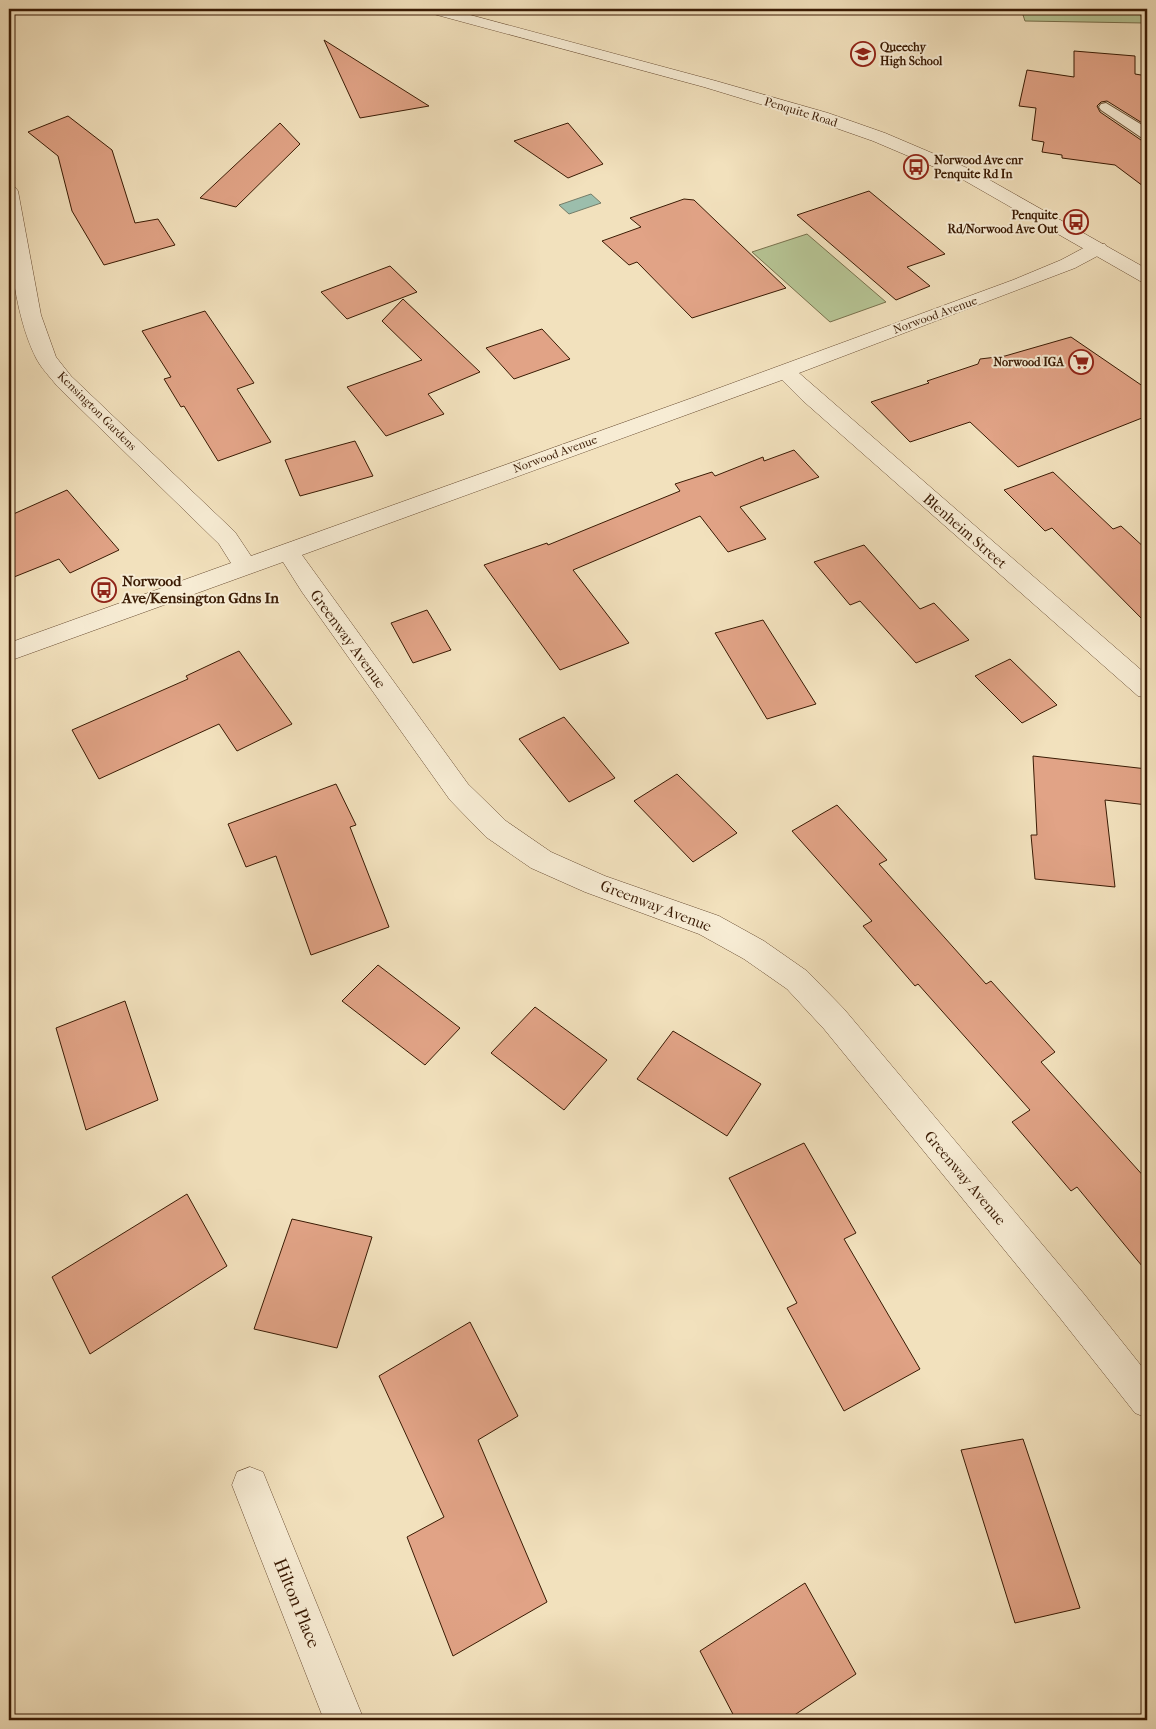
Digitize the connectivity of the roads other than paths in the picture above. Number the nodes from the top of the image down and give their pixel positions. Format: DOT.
graph roads {
  1 [pos="430,9"];
  2 [pos="1106,107"];
  3 [pos="1147,135"];
  4 [pos="9,191"];
  5 [pos="1098,248"];
  6 [pos="1147,276"];
  7 [pos="785,371"];
  8 [pos="286,550"];
  9 [pos="245,566"];
  10 [pos="9,652"];
  11 [pos="1147,689"];
  12 [pos="1147,1401"];
  13 [pos="250,1485"];
  14 [pos="344,1720"];
  1 -- 5 [label="street, Penquite Road"];
  2 -- 3 [label="lane"];
  4 -- 9 [label="street, Kensington Gardens"];
  5 -- 6 [label="street, Penquite Road"];
  5 -- 7 [label="street, Norwood Avenue"];
  7 -- 8 [label="street, Norwood Avenue"];
  7 -- 11 [label="street, Blenheim Street"];
  8 -- 9 [label="street, Norwood Avenue"];
  8 -- 12 [label="street, Greenway Avenue"];
  9 -- 10 [label="street, Norwood Avenue"];
  13 -- 14 [label="street, Hilton Place"];
}
